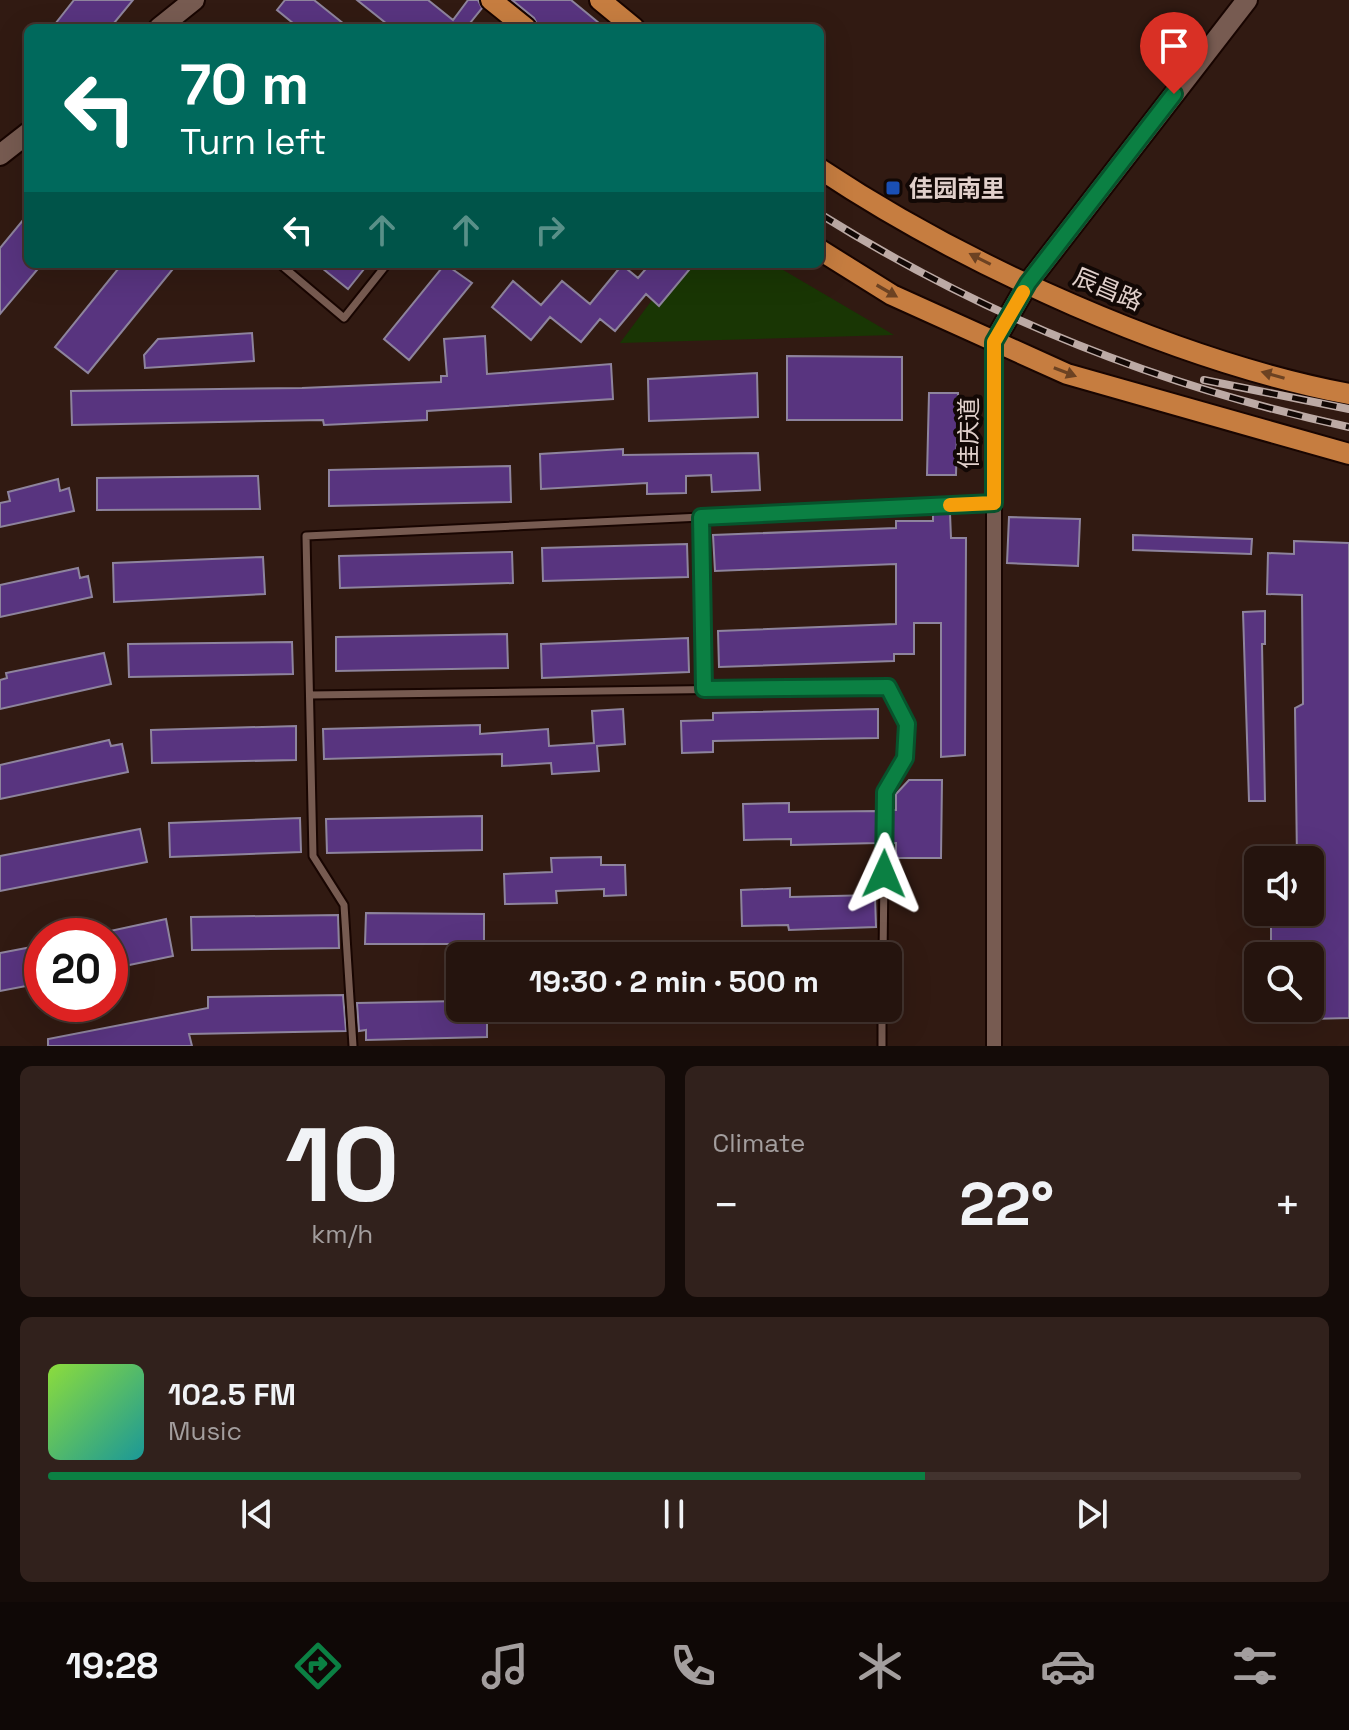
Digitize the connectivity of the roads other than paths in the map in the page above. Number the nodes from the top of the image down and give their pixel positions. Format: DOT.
graph roads {
  1 [pos="194,0"];
  2 [pos="491,0"];
  3 [pos="600,0"];
  4 [pos="1247,0"];
  5 [pos="164,24"];
  6 [pos="521,24"];
  7 [pos="629,24"];
  8 [pos="24,136"];
  9 [pos="0,155"];
  10 [pos="824,172"];
  11 [pos="824,252"];
  12 [pos="285,268"];
  13 [pos="384,268"];
  14 [pos="1028,283"];
  15 [pos="994,342"];
  16 [pos="1349,394"];
  17 [pos="1349,454"];
  18 [pos="994,503"];
  19 [pos="701,517"];
  20 [pos="704,689"];
  21 [pos="310,695"];
  22 [pos="883,942"];
  23 [pos="882,1022"];
  24 [pos="353,1046"];
  25 [pos="882,1046"];
  26 [pos="994,1046"];
  1 -- 5 [label="street"];
  2 -- 6 [label="main road"];
  3 -- 7 [label="main road"];
  4 -- 14 [label="street, 佳庆道"];
  8 -- 9 [label="street"];
  14 -- 10 [label="main road, 辰昌路, one-way"];
  11 -- 15 [label="main road, one-way"];
  12 -- 13 [label="lane"];
  14 -- 15 [label="street, 佳庆道"];
  16 -- 14 [label="main road, 辰昌路, one-way"];
  15 -- 17 [label="main road, one-way"];
  15 -- 18 [label="street, 佳庆道"];
  18 -- 19 [label="lane"];
  18 -- 26 [label="street, 佳庆道"];
  19 -- 20 [label="lane"];
  19 -- 21 [label="lane"];
  20 -- 21 [label="lane"];
  20 -- 22 [label="lane"];
  21 -- 24 [label="lane"];
  23 -- 25 [label="lane"];
}
